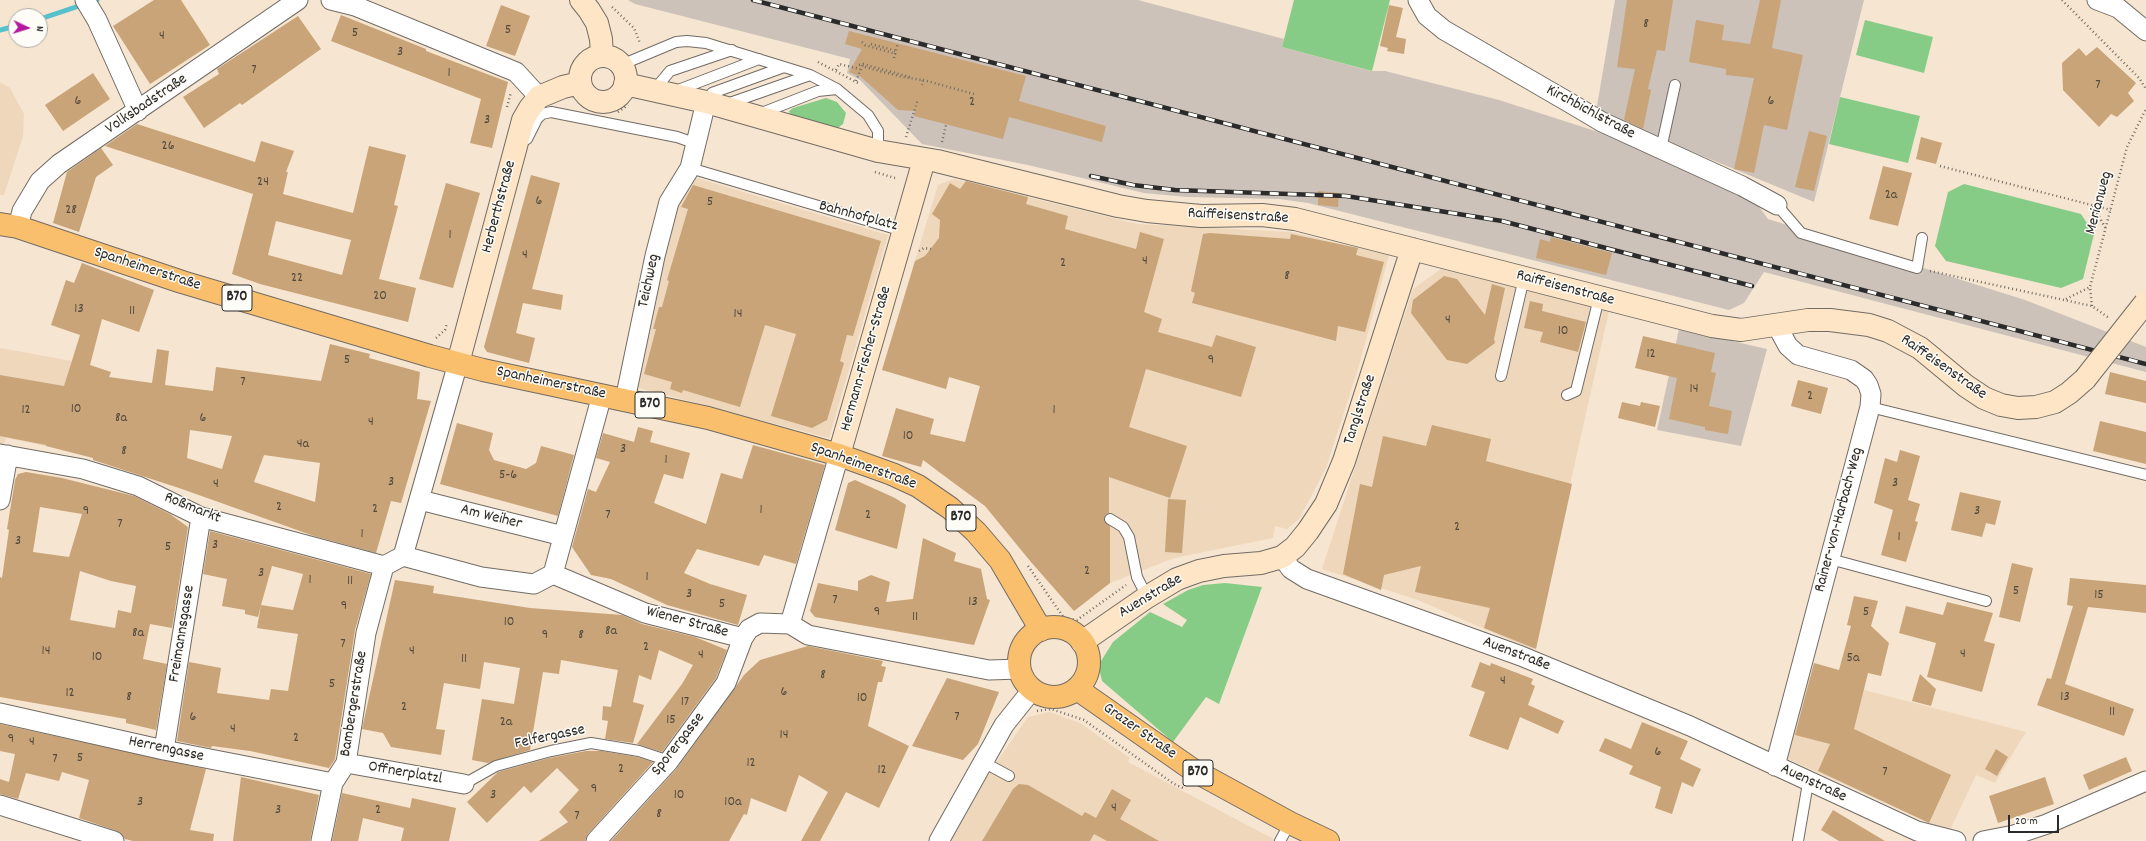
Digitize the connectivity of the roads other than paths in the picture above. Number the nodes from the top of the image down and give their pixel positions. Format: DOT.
graph roads {
  1 [pos="85,0"];
  2 [pos="298,0"];
  3 [pos="331,0"];
  4 [pos="580,0"];
  5 [pos="1418,0"];
  6 [pos="2097,0"];
  7 [pos="353,3"];
  8 [pos="2146,31"];
  9 [pos="732,50"];
  10 [pos="759,59"];
  11 [pos="784,67"];
  12 [pos="810,75"];
  13 [pos="620,77"];
  14 [pos="580,83"];
  15 [pos="1675,85"];
  16 [pos="836,89"];
  17 [pos="663,91"];
  18 [pos="539,97"];
  19 [pos="714,104"];
  20 [pos="138,111"];
  21 [pos="754,116"];
  22 [pos="697,144"];
  23 [pos="1661,149"];
  24 [pos="878,151"];
  25 [pos="924,160"];
  26 [pos="690,168"];
  27 [pos="508,178"];
  28 [pos="1777,205"];
  29 [pos="9,225"];
  30 [pos="903,231"];
  31 [pos="1922,238"];
  32 [pos="1412,249"];
  33 [pos="1524,278"];
  34 [pos="1599,298"];
  35 [pos="2145,303"];
  36 [pos="1777,326"];
  37 [pos="458,363"];
  38 [pos="1501,376"];
  39 [pos="1567,394"];
  40 [pos="602,395"];
  41 [pos="625,400"];
  42 [pos="1870,407"];
  43 [pos="4,455"];
  44 [pos="839,455"];
  45 [pos="2146,474"];
  46 [pos="0,500"];
  47 [pos="420,500"];
  48 [pos="201,517"];
  49 [pos="1110,519"];
  50 [pos="563,536"];
  51 [pos="403,556"];
  52 [pos="1282,557"];
  53 [pos="1830,559"];
  54 [pos="384,566"];
  55 [pos="553,574"];
  56 [pos="1147,597"];
  57 [pos="1986,601"];
  58 [pos="790,624"];
  59 [pos="1041,630"];
  60 [pos="743,638"];
  61 [pos="1082,642"];
  62 [pos="1020,669"];
  63 [pos="1078,689"];
  64 [pos="1032,690"];
  65 [pos="0,713"];
  66 [pos="164,750"];
  67 [pos="669,761"];
  68 [pos="983,762"];
  69 [pos="346,763"];
  70 [pos="1775,766"];
  71 [pos="1009,776"];
  72 [pos="2146,781"];
  73 [pos="1808,782"];
  74 [pos="333,783"];
  75 [pos="464,784"];
  76 [pos="0,805"];
  77 [pos="1285,832"];
  78 [pos="114,841"];
  79 [pos="321,841"];
  80 [pos="596,841"];
  81 [pos="939,841"];
  82 [pos="1328,841"];
  83 [pos="1798,841"];
  84 [pos="1956,841"];
  85 [pos="1983,841"];
  1 -- 20 [label="street"];
  2 -- 20 [label="street, Volksbadstraße"];
  3 -- 7 [label="street"];
  4 -- 13 [label="street"];
  5 -- 23 [label="street, Kirchbichlstraße"];
  6 -- 8 [label="street"];
  7 -- 18 [label="street"];
  9 -- 10 [label="lane"];
  9 -- 13 [label="lane"];
  9 -- 17 [label="lane"];
  10 -- 11 [label="lane"];
  10 -- 17 [label="lane"];
  11 -- 12 [label="lane"];
  11 -- 19 [label="lane"];
  12 -- 16 [label="lane"];
  12 -- 19 [label="lane"];
  13 -- 14 [label="street"];
  13 -- 14 [label="street"];
  13 -- 17 [label="street"];
  14 -- 18 [label="street"];
  15 -- 23 [label="lane"];
  16 -- 21 [label="lane"];
  16 -- 24 [label="lane"];
  17 -- 19 [label="street"];
  18 -- 27 [label="street, Herberthstraße"];
  19 -- 21 [label="street"];
  19 -- 22 [label="street"];
  20 -- 29 [label="street, Volksbadstraße"];
  21 -- 24 [label="street"];
  22 -- 26 [label="street"];
  22 -- 27 [label="lane"];
  23 -- 28 [label="street, Kirchbichlstraße"];
  24 -- 25 [label="street"];
  25 -- 30 [label="street, Bahnhofplatz"];
  25 -- 32 [label="street, Raiffeisenstraße"];
  26 -- 30 [label="lane, Bahnhofplatz"];
  26 -- 41 [label="street, Teichweg"];
  27 -- 37 [label="street, Herberthstraße"];
  28 -- 31 [label="lane"];
  29 -- 37 [label="main road, Spanheimerstraße / B70"];
  30 -- 44 [label="street, Hermann-Fischer-Straße"];
  32 -- 33 [label="street, Raiffeisenstraße"];
  32 -- 52 [label="street, Tanglstraße"];
  33 -- 34 [label="street, Raiffeisenstraße"];
  33 -- 38 [label="lane"];
  34 -- 36 [label="street, Raiffeisenstraße"];
  34 -- 39 [label="lane"];
  35 -- 36 [label="street, Raiffeisenstraße, bridge"];
  36 -- 42 [label="street, Rainer-von-Harbach-Weg"];
  37 -- 40 [label="main road, Spanheimerstraße / B70"];
  37 -- 47 [label="street"];
  40 -- 41 [label="main road, Spanheimerstraße / B70"];
  40 -- 50 [label="street"];
  41 -- 44 [label="main road, Spanheimerstraße / B70"];
  42 -- 45 [label="lane"];
  42 -- 53 [label="street, Rainer-von-Harbach-Weg"];
  43 -- 46 [label="street"];
  43 -- 48 [label="street, Roßmarkt"];
  44 -- 58 [label="street, Hermann-Fischer-Straße"];
  44 -- 59 [label="main road, Spanheimerstraße / B70"];
  47 -- 50 [label="street, Am Weiher"];
  47 -- 51 [label="street"];
  48 -- 54 [label="street, Roßmarkt"];
  48 -- 66 [label="street, Freimannsgasse"];
  49 -- 56 [label="lane"];
  50 -- 55 [label="street"];
  51 -- 54 [label="street"];
  51 -- 55 [label="street"];
  52 -- 56 [label="street, Auenstraße"];
  52 -- 70 [label="street, Auenstraße"];
  53 -- 57 [label="lane"];
  53 -- 70 [label="street, Rainer-von-Harbach-Weg"];
  54 -- 69 [label="street, Bambergerstraße"];
  55 -- 60 [label="street, Wiener Straße"];
  56 -- 61 [label="street, Auenstraße"];
  58 -- 60 [label="street, Wiener Straße"];
  58 -- 62 [label="street, Wiener Straße"];
  59 -- 61 [label="main road"];
  59 -- 62 [label="main road"];
  60 -- 67 [label="street, Sporergasse"];
  61 -- 63 [label="main road"];
  62 -- 64 [label="main road"];
  63 -- 64 [label="main road"];
  63 -- 77 [label="main road, Grazer Straße / B70"];
  64 -- 68 [label="street"];
  65 -- 66 [label="street, Herrengasse"];
  66 -- 74 [label="street, Herrengasse"];
  67 -- 75 [label="lane, Felfergasse"];
  67 -- 80 [label="street, Sporergasse"];
  68 -- 71 [label="lane"];
  68 -- 81 [label="street"];
  69 -- 74 [label="street, Bambergerstraße"];
  69 -- 75 [label="street, Offnerplatzl"];
  70 -- 73 [label="street, Auenstraße"];
  72 -- 85 [label="street"];
  73 -- 83 [label="lane"];
  73 -- 84 [label="street, Auenstraße"];
  74 -- 79 [label="street, Bambergerstraße"];
  76 -- 78 [label="street"];
  77 -- 82 [label="main road, Grazer Straße / B70"];
}
